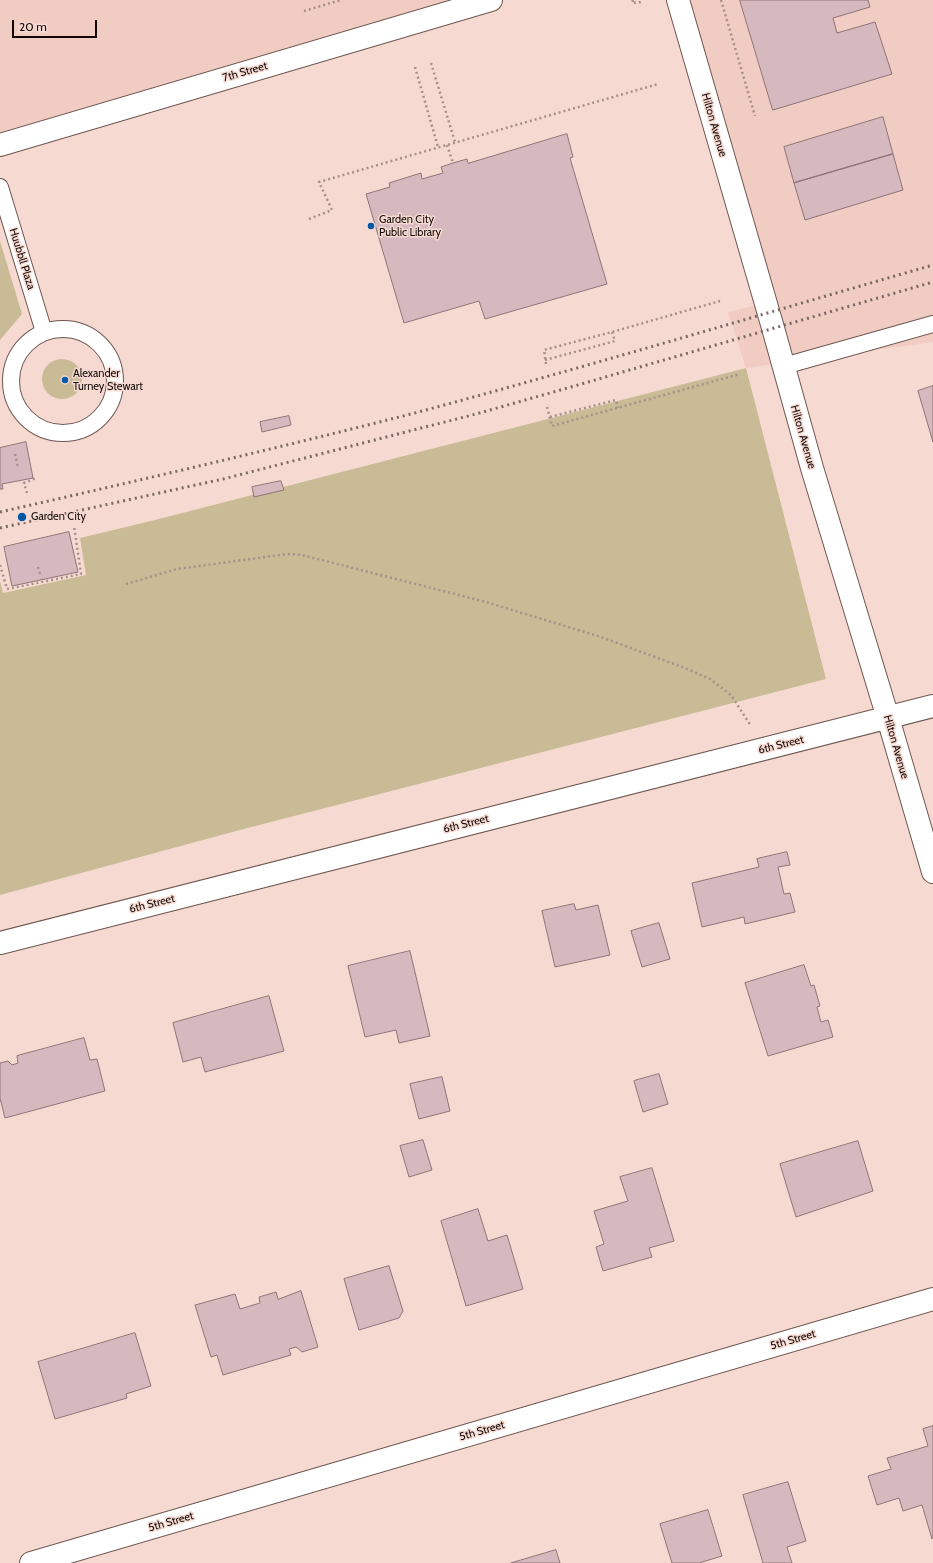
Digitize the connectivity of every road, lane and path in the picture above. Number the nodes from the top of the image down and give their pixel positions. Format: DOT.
graph roads {
  1 [pos="341,0"];
  2 [pos="491,0"];
  3 [pos="633,0"];
  4 [pos="678,0"];
  5 [pos="721,0"];
  6 [pos="642,2"];
  7 [pos="304,11"];
  8 [pos="431,63"];
  9 [pos="415,67"];
  10 [pos="658,84"];
  11 [pos="755,116"];
  12 [pos="455,142"];
  13 [pos="0,145"];
  14 [pos="447,145"];
  15 [pos="438,148"];
  16 [pos="453,163"];
  17 [pos="0,187"];
  18 [pos="309,219"];
  19 [pos="720,301"];
  20 [pos="933,324"];
  21 [pos="44,332"];
  22 [pos="612,332"];
  23 [pos="545,360"];
  24 [pos="546,364"];
  25 [pos="784,366"];
  26 [pos="740,374"];
  27 [pos="548,407"];
  28 [pos="618,408"];
  29 [pos="550,417"];
  30 [pos="15,454"];
  31 [pos="18,467"];
  32 [pos="36,478"];
  33 [pos="27,493"];
  34 [pos="74,526"];
  35 [pos="0,565"];
  36 [pos="38,567"];
  37 [pos="40,574"];
  38 [pos="126,584"];
  39 [pos="933,706"];
  40 [pos="888,718"];
  41 [pos="766,749"];
  42 [pos="933,872"];
  43 [pos="0,943"];
  44 [pos="933,1299"];
  45 [pos="31,1563"];
  1 -- 7 [label="path"];
  2 -- 13 [label="street, 7th Street"];
  3 -- 6 [label="path"];
  4 -- 25 [label="street, Hilton Avenue"];
  5 -- 11 [label="path"];
  8 -- 12 [label="path"];
  9 -- 15 [label="path"];
  10 -- 12 [label="path"];
  12 -- 14 [label="path"];
  14 -- 15 [label="path"];
  14 -- 16 [label="path"];
  15 -- 18 [label="path"];
  17 -- 21 [label="lane, Huubbll Plaza"];
  19 -- 22 [label="path"];
  20 -- 25 [label="lane"];
  21 -- 21 [label="lane"];
  22 -- 23 [label="path"];
  22 -- 23 [label="path"];
  23 -- 24 [label="path"];
  25 -- 40 [label="street, Hilton Avenue"];
  26 -- 28 [label="path"];
  27 -- 29 [label="path"];
  28 -- 29 [label="path"];
  28 -- 29 [label="path"];
  30 -- 31 [label="path"];
  32 -- 33 [label="path"];
  34 -- 35 [label="path"];
  36 -- 37 [label="path"];
  38 -- 41 [label="path"];
  39 -- 40 [label="street, 6th Street"];
  40 -- 41 [label="street, 6th Street"];
  40 -- 42 [label="street, Hilton Avenue"];
  41 -- 43 [label="street, 6th Street"];
  44 -- 45 [label="street, 5th Street"];
}
